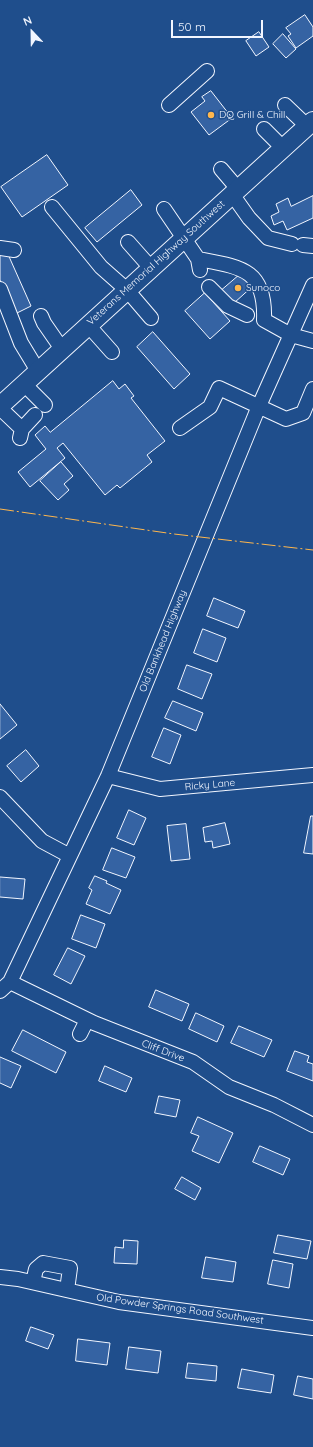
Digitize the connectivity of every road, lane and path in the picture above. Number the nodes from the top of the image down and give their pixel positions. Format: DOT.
graph roads {
  1 [pos="207,71"];
  2 [pos="169,105"];
  3 [pos="285,105"];
  4 [pos="310,124"];
  5 [pos="264,129"];
  6 [pos="283,148"];
  7 [pos="221,169"];
  8 [pos="235,192"];
  9 [pos="52,207"];
  10 [pos="164,209"];
  11 [pos="185,238"];
  12 [pos="128,242"];
  13 [pos="302,245"];
  14 [pos="152,268"];
  15 [pos="313,284"];
  16 [pos="209,287"];
  17 [pos="0,289"];
  18 [pos="127,290"];
  19 [pos="247,315"];
  20 [pos="41,316"];
  21 [pos="151,318"];
  22 [pos="88,325"];
  23 [pos="291,335"];
  24 [pos="313,341"];
  25 [pos="62,349"];
  26 [pos="112,352"];
  27 [pos="38,371"];
  28 [pos="24,384"];
  29 [pos="313,389"];
  30 [pos="45,405"];
  31 [pos="259,406"];
  32 [pos="0,407"];
  33 [pos="35,416"];
  34 [pos="180,428"];
  35 [pos="313,775"];
  36 [pos="108,776"];
  37 [pos="0,797"];
  38 [pos="70,856"];
  39 [pos="5,987"];
  40 [pos="86,1020"];
  41 [pos="80,1034"];
  42 [pos="313,1125"];
  43 [pos="0,1277"];
  44 [pos="33,1282"];
  45 [pos="67,1290"];
  46 [pos="313,1328"];
  1 -- 2 [label="street"];
  3 -- 4 [label="street"];
  4 -- 6 [label="main road, Veterans Memorial Highway Southwest"];
  5 -- 6 [label="street"];
  6 -- 8 [label="main road, Veterans Memorial Highway Southwest"];
  7 -- 8 [label="street"];
  8 -- 11 [label="main road, Veterans Memorial Highway Southwest"];
  8 -- 13 [label="street"];
  9 -- 18 [label="street"];
  10 -- 11 [label="street"];
  11 -- 14 [label="main road, Veterans Memorial Highway Southwest"];
  11 -- 23 [label="street"];
  12 -- 14 [label="street"];
  14 -- 18 [label="main road, Veterans Memorial Highway Southwest"];
  15 -- 23 [label="street, Old Bankhead Highway"];
  16 -- 19 [label="street"];
  17 -- 27 [label="street"];
  18 -- 21 [label="street"];
  18 -- 22 [label="main road, Veterans Memorial Highway Southwest"];
  20 -- 25 [label="street"];
  22 -- 25 [label="main road, Veterans Memorial Highway Southwest"];
  22 -- 26 [label="street"];
  23 -- 24 [label="street"];
  23 -- 31 [label="street, Old Bankhead Highway"];
  25 -- 27 [label="main road, Veterans Memorial Highway Southwest"];
  27 -- 28 [label="main road, Veterans Memorial Highway Southwest"];
  28 -- 30 [label="street"];
  28 -- 32 [label="main road, Veterans Memorial Highway Southwest"];
  29 -- 31 [label="street"];
  31 -- 34 [label="street"];
  31 -- 36 [label="street, Old Bankhead Highway"];
  32 -- 33 [label="street"];
  35 -- 36 [label="street, Ricky Lane"];
  36 -- 38 [label="street, Old Bankhead Highway"];
  37 -- 38 [label="street"];
  38 -- 39 [label="street, Old Bankhead Highway"];
  39 -- 40 [label="street, Cliff Drive"];
  40 -- 41 [label="street"];
  40 -- 42 [label="street, Cliff Drive"];
  43 -- 44 [label="street, Old Powder Springs Road Southwest"];
  44 -- 45 [label="street, Old Powder Springs Road Southwest"];
  44 -- 45 [label="street"];
  45 -- 46 [label="street, Old Powder Springs Road Southwest"];
}
